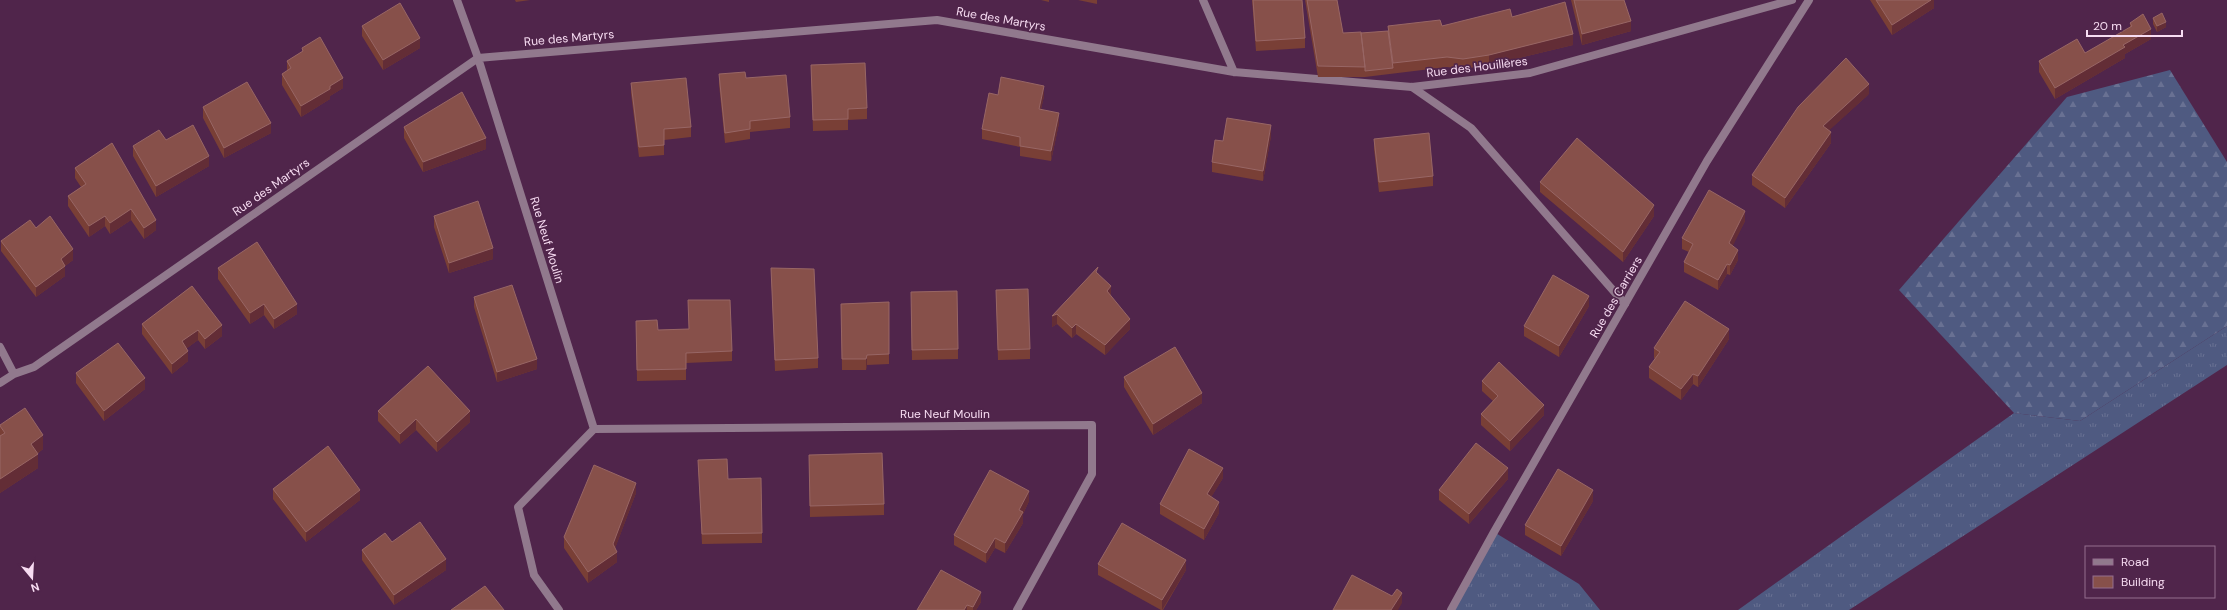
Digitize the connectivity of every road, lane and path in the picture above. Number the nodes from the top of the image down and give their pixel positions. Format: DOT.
graph roads {
  1 [pos="457,0"];
  2 [pos="1203,0"];
  3 [pos="1792,0"];
  4 [pos="1809,0"];
  5 [pos="478,58"];
  6 [pos="1234,72"];
  7 [pos="1412,87"];
  8 [pos="1625,304"];
  9 [pos="0,347"];
  10 [pos="14,374"];
  11 [pos="0,383"];
  12 [pos="594,429"];
  13 [pos="559,610"];
  14 [pos="1017,610"];
  15 [pos="1451,610"];
  1 -- 5 [label="street"];
  2 -- 6 [label="street"];
  3 -- 7 [label="street, Rue des Houillères"];
  4 -- 8 [label="street, Rue des Carriers"];
  5 -- 6 [label="street, Rue des Martyrs"];
  5 -- 10 [label="street, Rue des Martyrs"];
  5 -- 12 [label="street, Rue Neuf Moulin"];
  6 -- 7 [label="street, Rue des Houillères"];
  7 -- 8 [label="street"];
  8 -- 15 [label="street, Rue des Carriers"];
  9 -- 10 [label="street"];
  10 -- 11 [label="street, Rue des Martyrs"];
  12 -- 13 [label="street"];
  12 -- 14 [label="street, Rue Neuf Moulin"];
}
